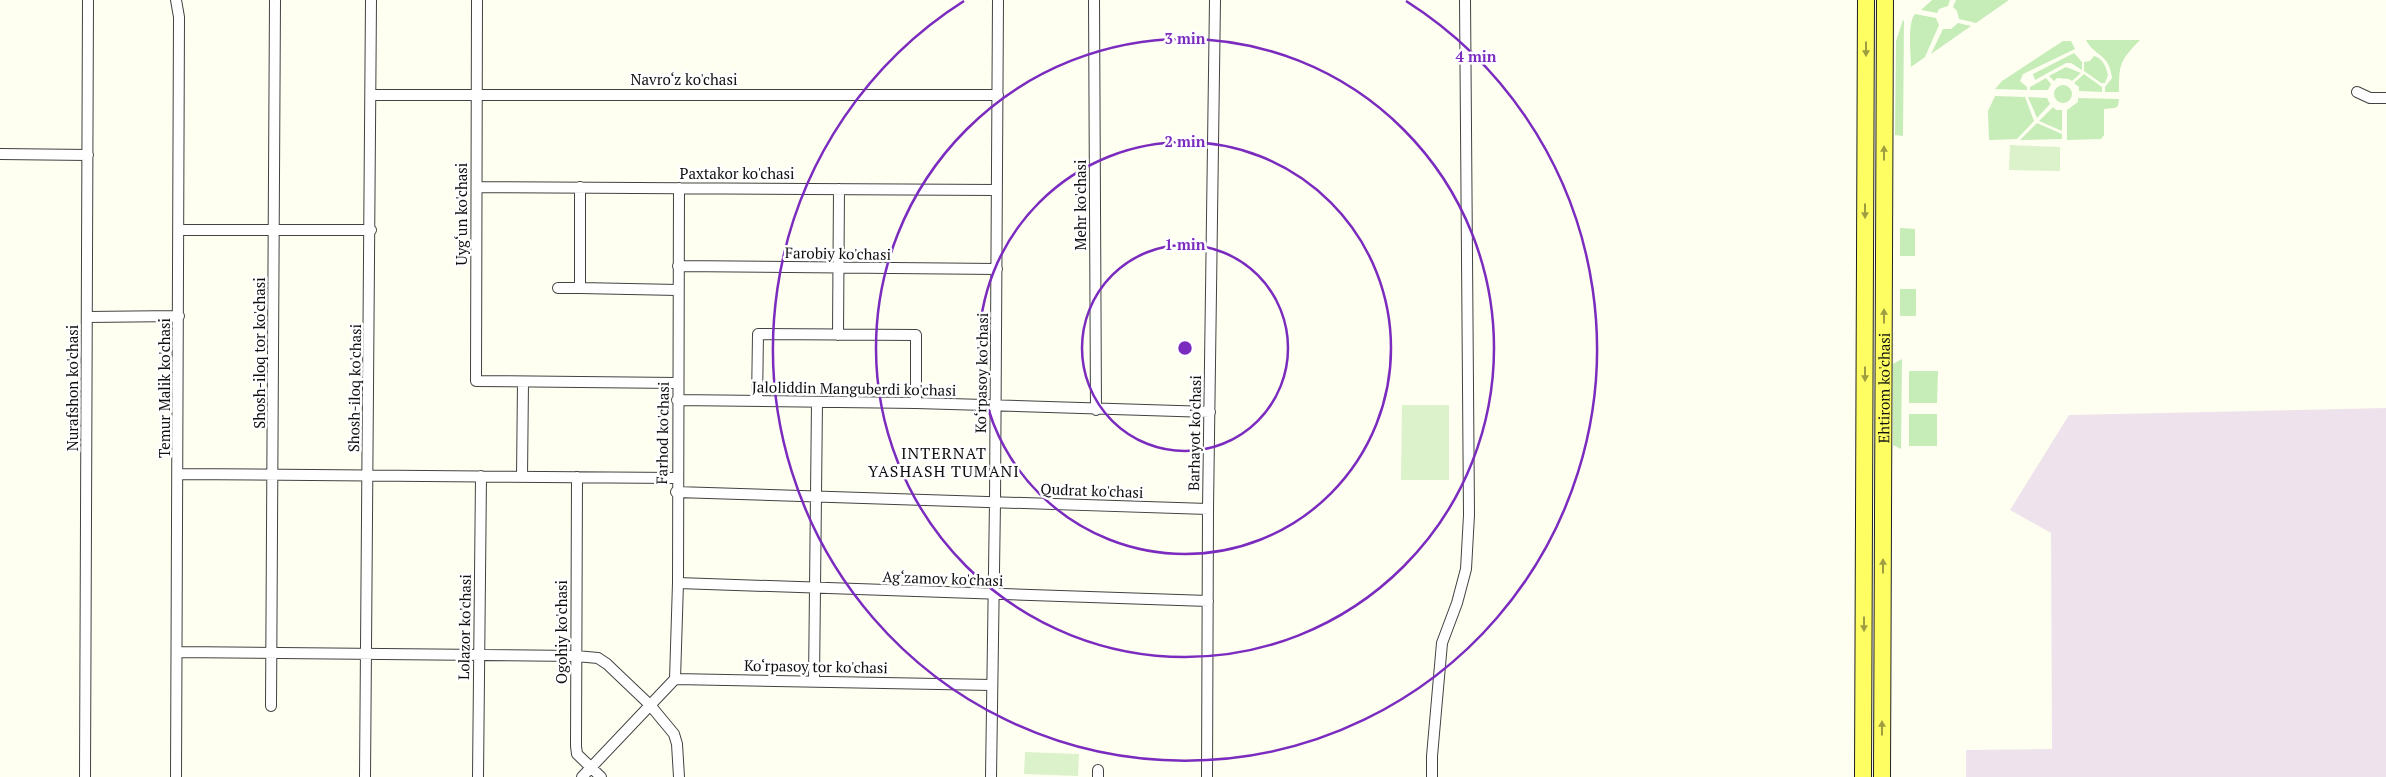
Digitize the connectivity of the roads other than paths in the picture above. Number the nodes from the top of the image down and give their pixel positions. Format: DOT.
graph roads {
  1 [pos="88,0"];
  2 [pos="176,0"];
  3 [pos="275,0"];
  4 [pos="371,0"];
  5 [pos="477,0"];
  6 [pos="998,0"];
  7 [pos="1094,0"];
  8 [pos="1214,0"];
  9 [pos="1465,0"];
  10 [pos="1866,0"];
  11 [pos="1885,0"];
  12 [pos="2357,92"];
  13 [pos="477,94"];
  14 [pos="371,95"];
  15 [pos="998,95"];
  16 [pos="2386,98"];
  17 [pos="0,154"];
  18 [pos="88,155"];
  19 [pos="477,187"];
  20 [pos="580,187"];
  21 [pos="679,188"];
  22 [pos="838,189"];
  23 [pos="997,190"];
  24 [pos="180,230"];
  25 [pos="275,230"];
  26 [pos="371,230"];
  27 [pos="678,266"];
  28 [pos="838,268"];
  29 [pos="997,269"];
  30 [pos="558,288"];
  31 [pos="580,288"];
  32 [pos="678,290"];
  33 [pos="179,316"];
  34 [pos="87,317"];
  35 [pos="838,335"];
  36 [pos="523,382"];
  37 [pos="678,383"];
  38 [pos="678,400"];
  39 [pos="757,401"];
  40 [pos="817,402"];
  41 [pos="916,403"];
  42 [pos="995,406"];
  43 [pos="1096,410"];
  44 [pos="1210,412"];
  45 [pos="179,474"];
  46 [pos="274,474"];
  47 [pos="367,475"];
  48 [pos="481,476"];
  49 [pos="522,477"];
  50 [pos="577,477"];
  51 [pos="677,478"];
  52 [pos="676,492"];
  53 [pos="817,498"];
  54 [pos="995,502"];
  55 [pos="1208,509"];
  56 [pos="678,583"];
  57 [pos="814,589"];
  58 [pos="993,594"];
  59 [pos="1208,601"];
  60 [pos="178,652"];
  61 [pos="272,653"];
  62 [pos="366,655"];
  63 [pos="479,656"];
  64 [pos="576,656"];
  65 [pos="674,679"];
  66 [pos="814,681"];
  67 [pos="992,685"];
  68 [pos="650,705"];
  69 [pos="271,706"];
  70 [pos="590,768"];
  71 [pos="85,777"];
  72 [pos="176,777"];
  73 [pos="365,777"];
  74 [pos="478,777"];
  75 [pos="582,777"];
  76 [pos="600,777"];
  77 [pos="679,777"];
  78 [pos="991,777"];
  79 [pos="1207,777"];
  80 [pos="1432,777"];
  81 [pos="1863,777"];
  82 [pos="1882,777"];
  1 -- 18 [label="street, Nurafshon ko'chasi"];
  2 -- 24 [label="street, Temur Malik ko'chasi"];
  3 -- 25 [label="street, Shosh-iloq tor ko'chasi"];
  4 -- 14 [label="street, Shosh-iloq ko'chasi"];
  5 -- 13 [label="street, Uyg‘un ko'chasi"];
  6 -- 15 [label="street, Ko‘rpasoy ko'chasi"];
  7 -- 43 [label="street, Mehr ko'chasi"];
  8 -- 44 [label="street, Barhayot ko'chasi"];
  9 -- 80 [label="street"];
  10 -- 81 [label="main road, Ehtirom ko'chasi, one-way"];
  82 -- 11 [label="main road, Ehtirom ko'chasi, one-way"];
  12 -- 16 [label="street"];
  13 -- 14 [label="street, Navro‘z ko'chasi"];
  13 -- 15 [label="street, Navro‘z ko'chasi"];
  13 -- 19 [label="street, Uyg‘un ko'chasi"];
  14 -- 26 [label="street, Shosh-iloq ko'chasi"];
  15 -- 23 [label="street, Ko‘rpasoy ko'chasi"];
  17 -- 18 [label="street"];
  18 -- 34 [label="street, Nurafshon ko'chasi"];
  19 -- 20 [label="street, Paxtakor ko'chasi"];
  19 -- 36 [label="street, Uyg‘un ko'chasi"];
  20 -- 21 [label="street, Paxtakor ko'chasi"];
  20 -- 31 [label="street"];
  21 -- 22 [label="street, Paxtakor ko'chasi"];
  21 -- 27 [label="street, Farhod ko'chasi"];
  22 -- 23 [label="street, Paxtakor ko'chasi"];
  22 -- 28 [label="street"];
  23 -- 29 [label="street, Ko‘rpasoy ko'chasi"];
  24 -- 25 [label="street"];
  24 -- 33 [label="street, Temur Malik ko'chasi"];
  25 -- 26 [label="street"];
  25 -- 46 [label="street, Shosh-iloq tor ko'chasi"];
  26 -- 47 [label="street, Shosh-iloq ko'chasi"];
  27 -- 28 [label="street, Farobiy ko'chasi"];
  27 -- 32 [label="street, Farhod ko'chasi"];
  28 -- 29 [label="street, Farobiy ko'chasi"];
  28 -- 35 [label="street"];
  29 -- 42 [label="street, Ko‘rpasoy ko'chasi"];
  30 -- 31 [label="street"];
  31 -- 32 [label="street"];
  32 -- 37 [label="street, Farhod ko'chasi"];
  33 -- 34 [label="street"];
  33 -- 45 [label="street, Temur Malik ko'chasi"];
  34 -- 71 [label="street, Nurafshon ko'chasi"];
  35 -- 39 [label="street"];
  35 -- 41 [label="street"];
  36 -- 37 [label="street, Uyg‘un ko'chasi"];
  36 -- 49 [label="street"];
  37 -- 38 [label="street, Farhod ko'chasi"];
  38 -- 39 [label="street, Jaloliddin Manguberdi ko'chasi"];
  38 -- 51 [label="street, Farhod ko'chasi"];
  39 -- 40 [label="street, Jaloliddin Manguberdi ko'chasi"];
  40 -- 41 [label="street, Jaloliddin Manguberdi ko'chasi"];
  40 -- 53 [label="street"];
  41 -- 42 [label="street, Jaloliddin Manguberdi ko'chasi"];
  42 -- 43 [label="street, Jaloliddin Manguberdi ko'chasi"];
  42 -- 54 [label="street, Ko‘rpasoy ko'chasi"];
  43 -- 44 [label="street, Jaloliddin Manguberdi ko'chasi"];
  44 -- 55 [label="street, Barhayot ko'chasi"];
  45 -- 46 [label="street"];
  45 -- 60 [label="street, Temur Malik ko'chasi"];
  46 -- 47 [label="street"];
  46 -- 61 [label="street, Shosh-iloq tor ko'chasi"];
  47 -- 48 [label="street"];
  47 -- 62 [label="street, Shosh-iloq ko'chasi"];
  48 -- 49 [label="street"];
  48 -- 63 [label="street, Lolazor ko'chasi"];
  49 -- 50 [label="street"];
  50 -- 51 [label="street"];
  50 -- 64 [label="street, Ogohiy ko'chasi"];
  51 -- 52 [label="street, Farhod ko'chasi"];
  52 -- 53 [label="street, Qudrat ko'chasi"];
  52 -- 56 [label="street, Farhod ko'chasi"];
  53 -- 54 [label="street, Qudrat ko'chasi"];
  53 -- 57 [label="street"];
  54 -- 55 [label="street, Qudrat ko'chasi"];
  54 -- 58 [label="street, Ko‘rpasoy ko'chasi"];
  55 -- 59 [label="street, Barhayot ko'chasi"];
  56 -- 57 [label="street, Ag‘zamov ko'chasi"];
  56 -- 65 [label="street, Farhod ko'chasi"];
  57 -- 58 [label="street, Ag‘zamov ko'chasi"];
  57 -- 66 [label="street"];
  58 -- 59 [label="street, Ag‘zamov ko'chasi"];
  58 -- 67 [label="street, Ko‘rpasoy ko'chasi"];
  59 -- 79 [label="street, Barhayot ko'chasi"];
  60 -- 61 [label="street"];
  60 -- 72 [label="street, Temur Malik ko'chasi"];
  61 -- 62 [label="street"];
  61 -- 69 [label="street, Shosh-iloq tor ko'chasi"];
  62 -- 63 [label="street"];
  62 -- 73 [label="street, Shosh-iloq ko'chasi"];
  63 -- 64 [label="street"];
  63 -- 74 [label="street, Lolazor ko'chasi"];
  64 -- 68 [label="street"];
  64 -- 70 [label="street, Ogohiy ko'chasi"];
  65 -- 66 [label="street, Ko‘rpasoy tor ko'chasi"];
  65 -- 68 [label="street"];
  66 -- 67 [label="street, Ko‘rpasoy tor ko'chasi"];
  67 -- 78 [label="street, Ko‘rpasoy ko'chasi"];
  68 -- 70 [label="street"];
  68 -- 77 [label="street"];
  70 -- 75 [label="street"];
  70 -- 76 [label="street, Ogohiy ko'chasi"];
}
